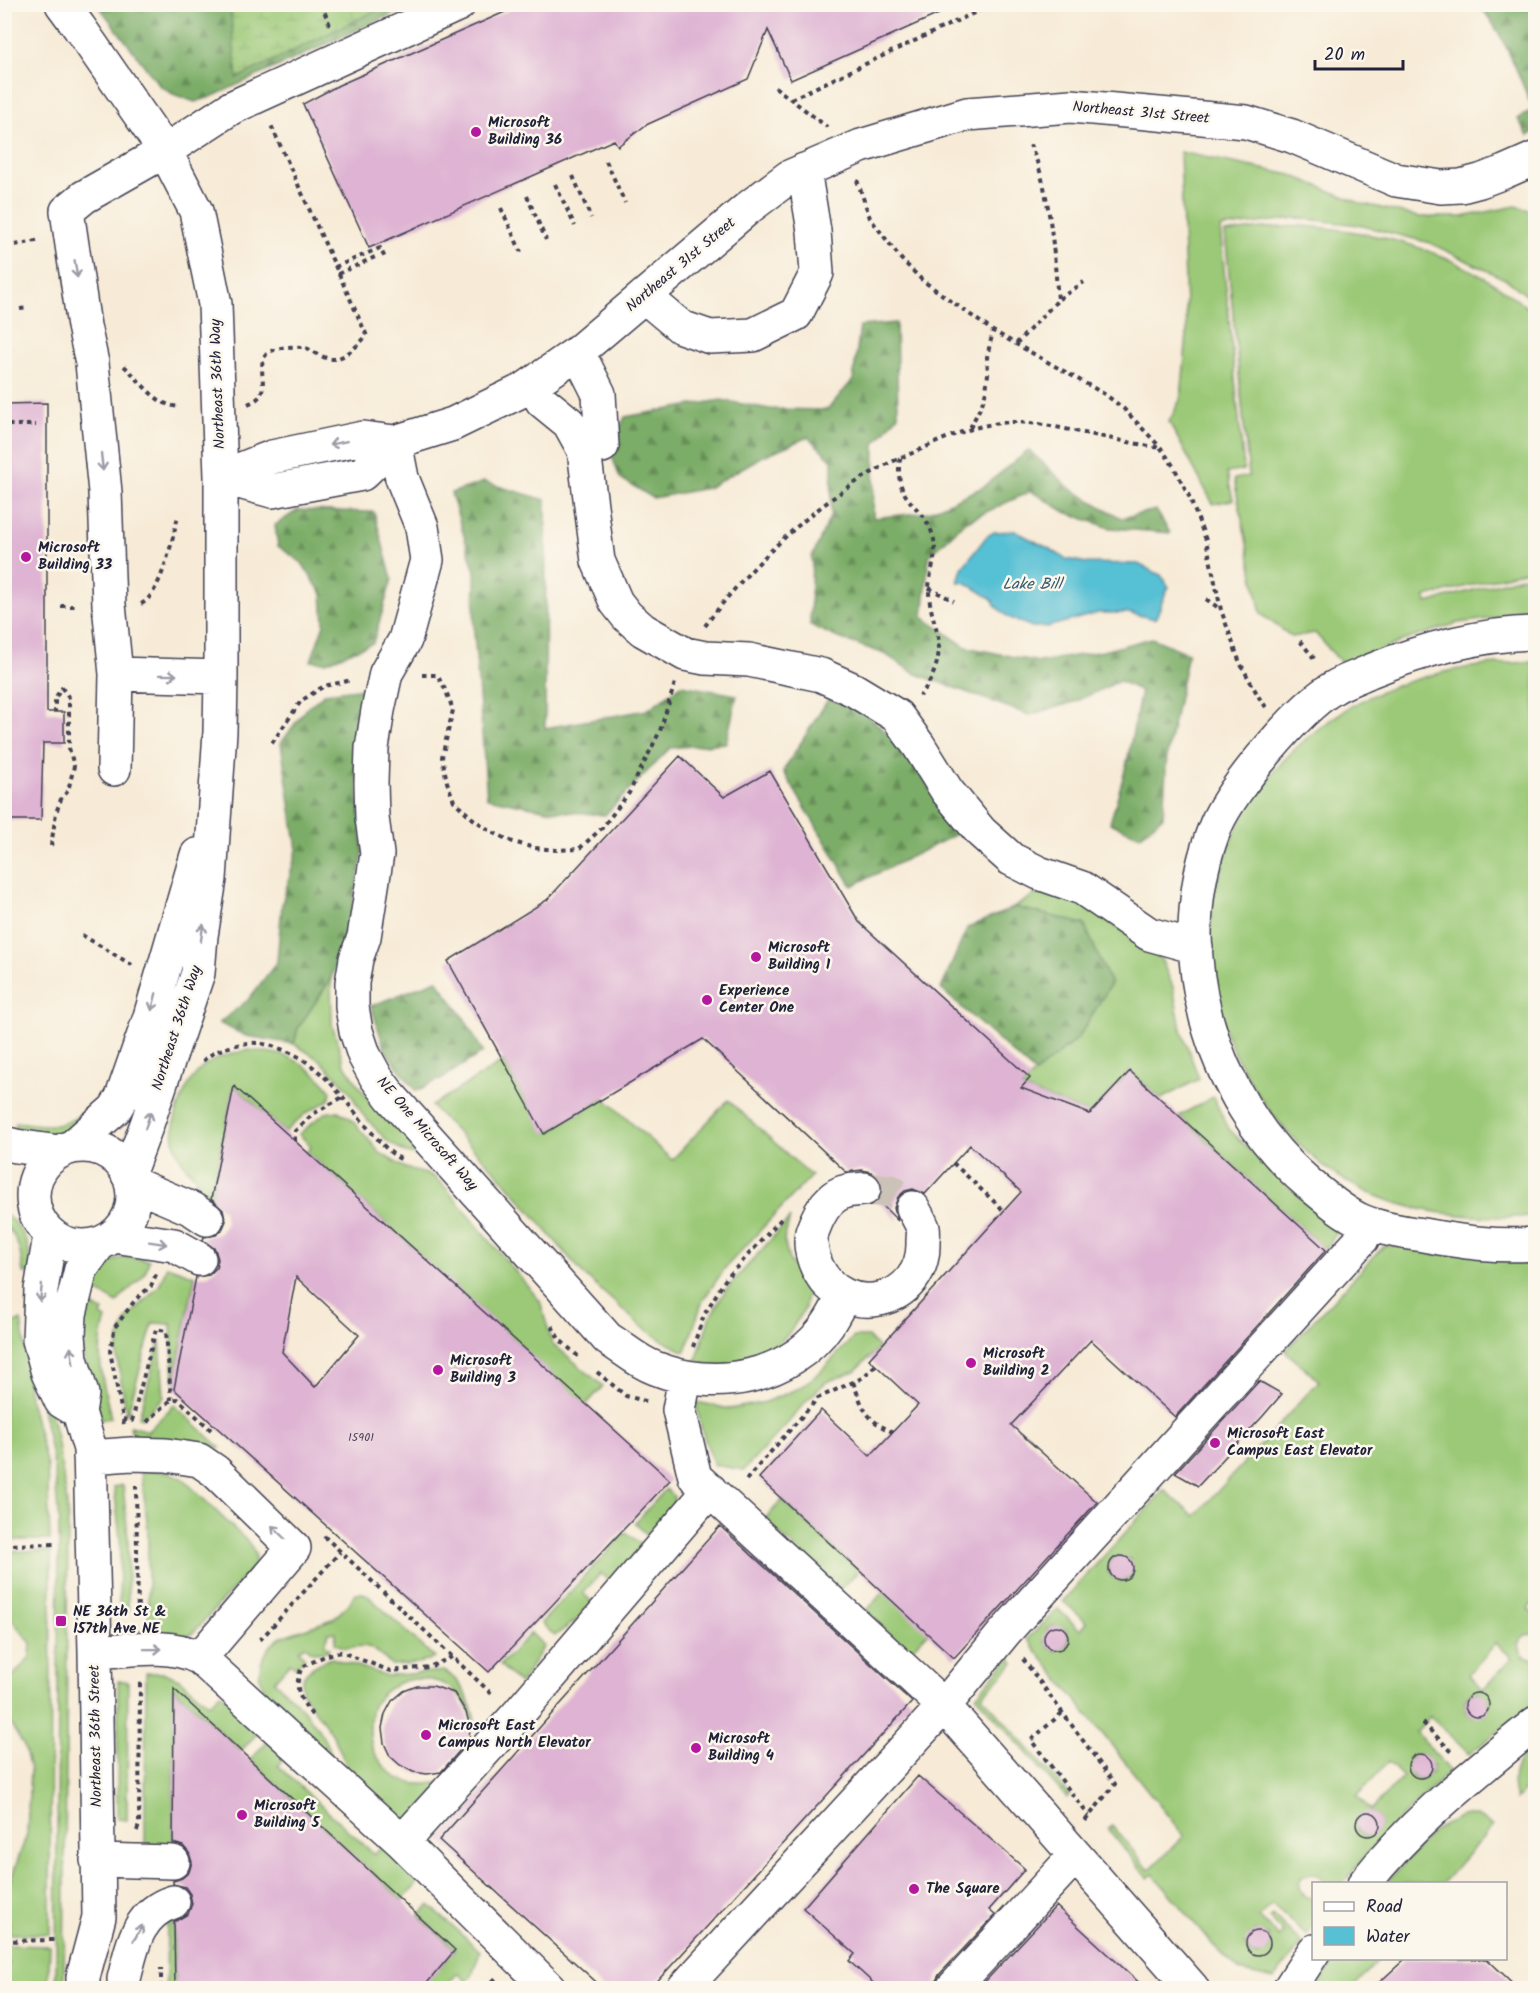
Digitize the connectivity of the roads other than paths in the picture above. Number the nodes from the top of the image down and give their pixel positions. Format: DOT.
graph roads {
  1 [pos="62,4"];
  2 [pos="459,4"];
  3 [pos="165,151"];
  4 [pos="1536,158"];
  5 [pos="804,170"];
  6 [pos="644,296"];
  7 [pos="578,352"];
  8 [pos="542,401"];
  9 [pos="395,442"];
  10 [pos="602,446"];
  11 [pos="221,477"];
  12 [pos="1536,633"];
  13 [pos="116,674"];
  14 [pos="220,677"];
  15 [pos="114,769"];
  16 [pos="216,806"];
  17 [pos="1196,947"];
  18 [pos="4,1143"];
  19 [pos="66,1149"];
  20 [pos="129,1179"];
  21 [pos="864,1189"];
  22 [pos="4,1191"];
  23 [pos="913,1208"];
  24 [pos="207,1219"];
  25 [pos="1361,1221"];
  26 [pos="42,1224"];
  27 [pos="107,1240"];
  28 [pos="1536,1244"];
  29 [pos="200,1258"];
  30 [pos="844,1296"];
  31 [pos="686,1377"];
  32 [pos="79,1412"];
  33 [pos="90,1456"];
  34 [pos="718,1496"];
  35 [pos="95,1652"];
  36 [pos="200,1658"];
  37 [pos="944,1706"];
  38 [pos="1536,1723"];
  39 [pos="402,1842"];
  40 [pos="1076,1856"];
  41 [pos="97,1860"];
  42 [pos="173,1862"];
  43 [pos="1366,1882"];
  44 [pos="173,1902"];
  45 [pos="99,1917"];
  46 [pos="1312,1954"];
  47 [pos="124,1984"];
  48 [pos="83,1989"];
  49 [pos="549,1989"];
  50 [pos="684,1989"];
  51 [pos="954,1989"];
  52 [pos="1192,1989"];
  53 [pos="1290,1989"];
  1 -- 3 [label="street, Northeast 36th Way"];
  2 -- 3 [label="street"];
  3 -- 11 [label="street, Northeast 36th Way"];
  3 -- 13 [label="street, one-way"];
  4 -- 5 [label="street, Northeast 31st Street"];
  5 -- 6 [label="street, Northeast 31st Street"];
  5 -- 6 [label="street"];
  6 -- 7 [label="street, Northeast 31st Street"];
  7 -- 9 [label="street, Northeast 31st Street"];
  7 -- 10 [label="street"];
  8 -- 17 [label="street"];
  9 -- 11 [label="street, Northeast 31st Street"];
  9 -- 31 [label="street, NE One Microsoft Way"];
  11 -- 14 [label="street, Northeast 36th Way"];
  12 -- 17 [label="street"];
  13 -- 14 [label="street, one-way"];
  13 -- 15 [label="street"];
  14 -- 16 [label="street, Northeast 36th Way"];
  16 -- 19 [label="street, Northeast 36th Way, one-way"];
  20 -- 16 [label="street, Northeast 36th Way, one-way"];
  17 -- 25 [label="street"];
  18 -- 19 [label="street"];
  19 -- 20 [label="street"];
  19 -- 26 [label="street"];
  20 -- 24 [label="street"];
  20 -- 27 [label="street"];
  21 -- 30 [label="street"];
  22 -- 26 [label="street"];
  23 -- 30 [label="street"];
  25 -- 28 [label="street"];
  25 -- 37 [label="street"];
  26 -- 27 [label="street"];
  26 -- 32 [label="street, one-way"];
  27 -- 29 [label="street, one-way"];
  32 -- 27 [label="street, Northeast 36th Street, one-way"];
  30 -- 31 [label="street, NE One Microsoft Way"];
  31 -- 34 [label="street"];
  32 -- 33 [label="street, Northeast 36th Street"];
  33 -- 35 [label="street, Northeast 36th Street"];
  36 -- 33 [label="street, one-way"];
  34 -- 37 [label="street"];
  34 -- 39 [label="street"];
  35 -- 36 [label="street, one-way"];
  35 -- 41 [label="street, Northeast 36th Street"];
  36 -- 39 [label="street"];
  37 -- 40 [label="street"];
  37 -- 50 [label="street"];
  38 -- 43 [label="street"];
  39 -- 49 [label="street"];
  40 -- 51 [label="street"];
  40 -- 52 [label="street"];
  41 -- 42 [label="street"];
  41 -- 45 [label="street, Northeast 36th Street"];
  47 -- 44 [label="street, one-way"];
  45 -- 47 [label="street, Northeast 36th Street"];
  45 -- 48 [label="street, Northeast 36th Street"];
  46 -- 53 [label="street"];
}
